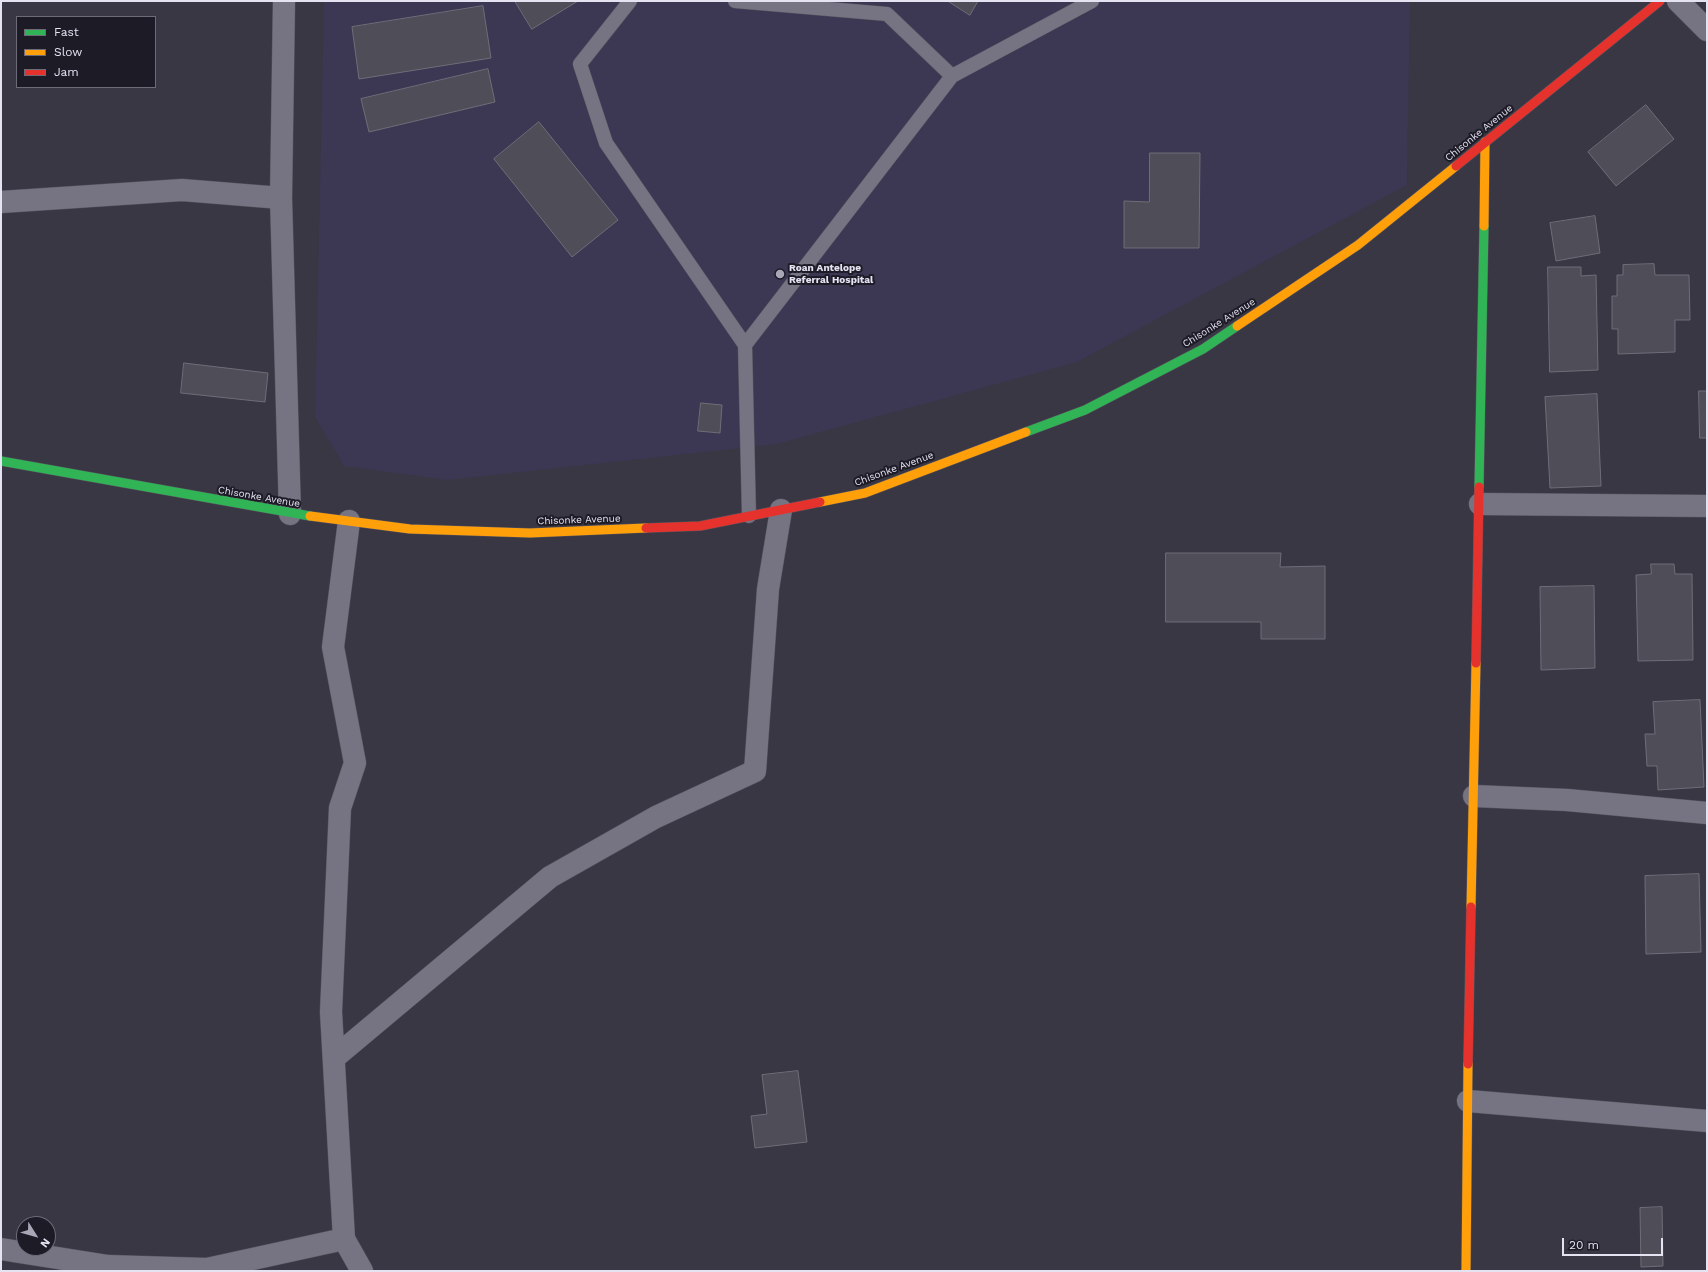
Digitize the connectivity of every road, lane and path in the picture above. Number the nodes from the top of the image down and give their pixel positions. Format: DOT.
graph roads {
  1 [pos="284,1"];
  2 [pos="630,1"];
  3 [pos="735,1"];
  4 [pos="1092,1"];
  5 [pos="1660,1"];
  6 [pos="1678,1"];
  7 [pos="1707,30"];
  8 [pos="952,76"];
  9 [pos="1485,142"];
  10 [pos="281,198"];
  11 [pos="1,202"];
  12 [pos="745,345"];
  13 [pos="1,461"];
  14 [pos="1480,504"];
  15 [pos="1707,506"];
  16 [pos="782,510"];
  17 [pos="290,514"];
  18 [pos="749,516"];
  19 [pos="349,521"];
  20 [pos="1474,796"];
  21 [pos="1707,812"];
  22 [pos="334,1058"];
  23 [pos="1468,1101"];
  24 [pos="1707,1121"];
  25 [pos="344,1239"];
  26 [pos="1,1249"];
  27 [pos="362,1271"];
  28 [pos="1466,1271"];
  1 -- 10 [label="street"];
  2 -- 12 [label="lane"];
  3 -- 8 [label="lane"];
  4 -- 8 [label="lane"];
  5 -- 9 [label="street, Chisonke Avenue"];
  6 -- 7 [label="street"];
  8 -- 12 [label="lane"];
  9 -- 14 [label="street"];
  9 -- 16 [label="street, Chisonke Avenue"];
  10 -- 11 [label="street"];
  10 -- 17 [label="street"];
  12 -- 18 [label="lane"];
  13 -- 17 [label="street, Chisonke Avenue"];
  14 -- 15 [label="street"];
  14 -- 20 [label="street"];
  16 -- 18 [label="street, Chisonke Avenue"];
  16 -- 22 [label="street"];
  17 -- 19 [label="street, Chisonke Avenue"];
  18 -- 19 [label="street, Chisonke Avenue"];
  19 -- 22 [label="street"];
  20 -- 21 [label="street"];
  20 -- 23 [label="street"];
  22 -- 25 [label="street"];
  23 -- 24 [label="street"];
  23 -- 28 [label="street"];
  25 -- 26 [label="street"];
  25 -- 27 [label="street"];
}
